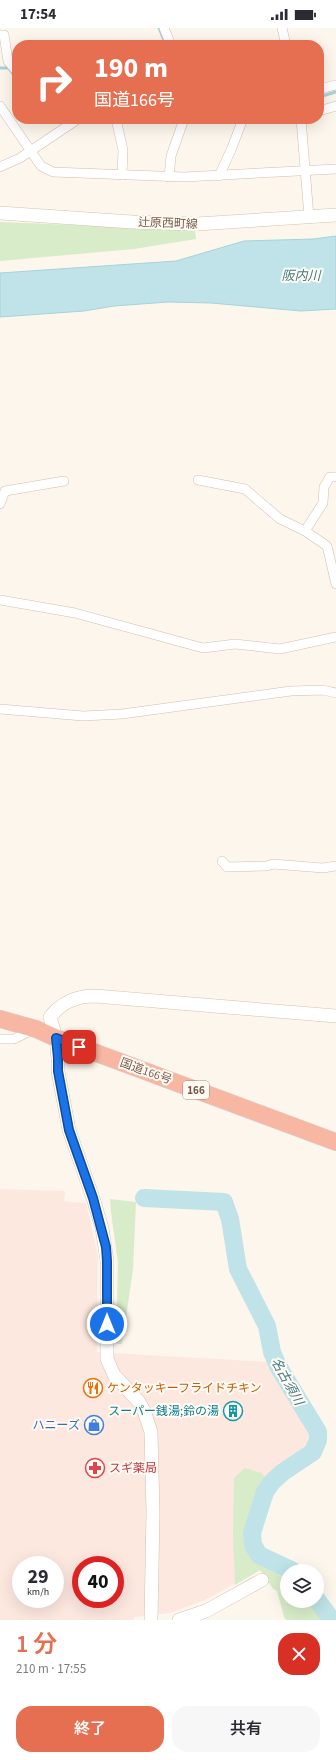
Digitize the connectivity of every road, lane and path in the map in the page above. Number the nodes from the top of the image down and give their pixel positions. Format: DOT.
graph roads {
  1 [pos="164,28"];
  2 [pos="282,28"];
  3 [pos="0,35"];
  4 [pos="169,40"];
  5 [pos="285,40"];
  6 [pos="12,66"];
  7 [pos="336,85"];
  8 [pos="324,88"];
  9 [pos="0,106"];
  10 [pos="336,106"];
  11 [pos="324,110"];
  12 [pos="12,123"];
  13 [pos="12,124"];
  14 [pos="71,124"];
  15 [pos="117,124"];
  16 [pos="182,124"];
  17 [pos="241,124"];
  18 [pos="301,124"];
  19 [pos="31,151"];
  20 [pos="0,166"];
  21 [pos="336,169"];
  22 [pos="305,171"];
  23 [pos="122,175"];
  24 [pos="219,176"];
  25 [pos="169,177"];
  26 [pos="0,213"];
  27 [pos="336,215"];
  28 [pos="309,217"];
  29 [pos="336,477"];
  30 [pos="198,480"];
  31 [pos="64,482"];
  32 [pos="0,504"];
  33 [pos="304,531"];
  34 [pos="336,584"];
  35 [pos="0,600"];
  36 [pos="336,637"];
  37 [pos="336,692"];
  38 [pos="0,709"];
  39 [pos="222,861"];
  40 [pos="336,866"];
  41 [pos="336,1016"];
  42 [pos="0,1019"];
  43 [pos="36,1029"];
  44 [pos="56,1038"];
  45 [pos="0,1039"];
  46 [pos="336,1142"];
  47 [pos="262,1580"];
  48 [pos="151,1620"];
  49 [pos="179,1620"];
  1 -- 4 [label="street"];
  2 -- 5 [label="street"];
  3 -- 6 [label="street"];
  7 -- 8 [label="street"];
  9 -- 12 [label="street"];
  10 -- 11 [label="street"];
  13 -- 19 [label="street"];
  14 -- 19 [label="street"];
  15 -- 23 [label="street"];
  16 -- 25 [label="street"];
  17 -- 24 [label="street"];
  18 -- 22 [label="street"];
  19 -- 20 [label="street"];
  19 -- 23 [label="street"];
  21 -- 22 [label="street"];
  22 -- 24 [label="street"];
  22 -- 28 [label="street"];
  23 -- 25 [label="street"];
  24 -- 25 [label="street"];
  26 -- 28 [label="street, 辻原西町線"];
  27 -- 28 [label="street, 辻原西町線"];
  29 -- 33 [label="street"];
  30 -- 33 [label="street"];
  31 -- 32 [label="street"];
  33 -- 34 [label="street"];
  35 -- 36 [label="street"];
  37 -- 38 [label="street"];
  39 -- 40 [label="street"];
  41 -- 44 [label="street"];
  42 -- 43 [label="highway, 国道166号 / 166"];
  43 -- 44 [label="highway, 国道166号 / 166"];
  43 -- 45 [label="street"];
  44 -- 46 [label="highway, 国道166号 / 166"];
  44 -- 48 [label="street"];
  47 -- 49 [label="street"];
}
